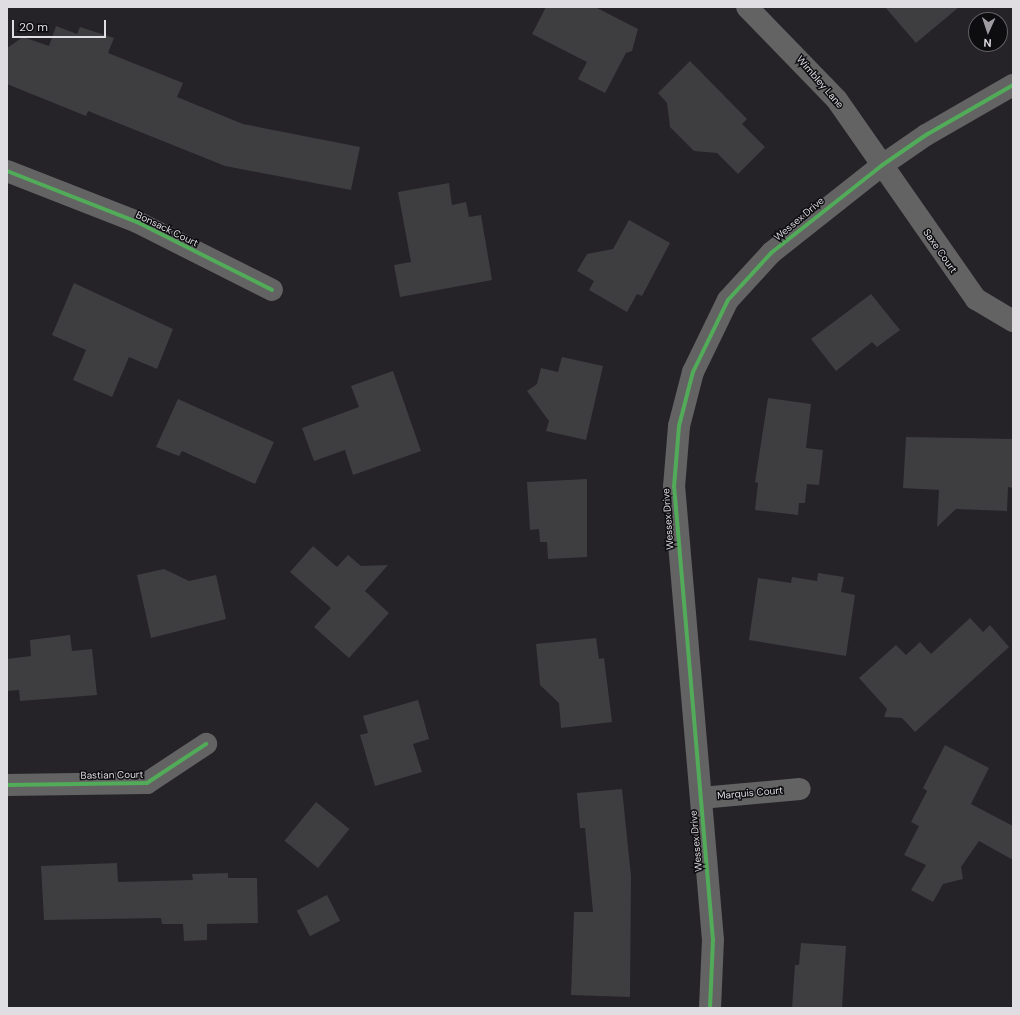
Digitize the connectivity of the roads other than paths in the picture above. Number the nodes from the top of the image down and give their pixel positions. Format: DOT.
graph roads {
  1 [pos="747,7"];
  2 [pos="1013,85"];
  3 [pos="881,166"];
  4 [pos="7,171"];
  5 [pos="272,290"];
  6 [pos="1013,321"];
  7 [pos="206,744"];
  8 [pos="7,785"];
  9 [pos="800,789"];
  10 [pos="701,798"];
  11 [pos="710,1008"];
  1 -- 3 [label="street, Wimbley Lane"];
  2 -- 3 [label="street, Wessex Drive"];
  3 -- 6 [label="street, Saxe Court"];
  3 -- 10 [label="street, Wessex Drive"];
  4 -- 5 [label="street, Bonsack Court"];
  7 -- 8 [label="street, Bastian Court"];
  9 -- 10 [label="street, Marquis Court"];
  10 -- 11 [label="street, Wessex Drive"];
}
